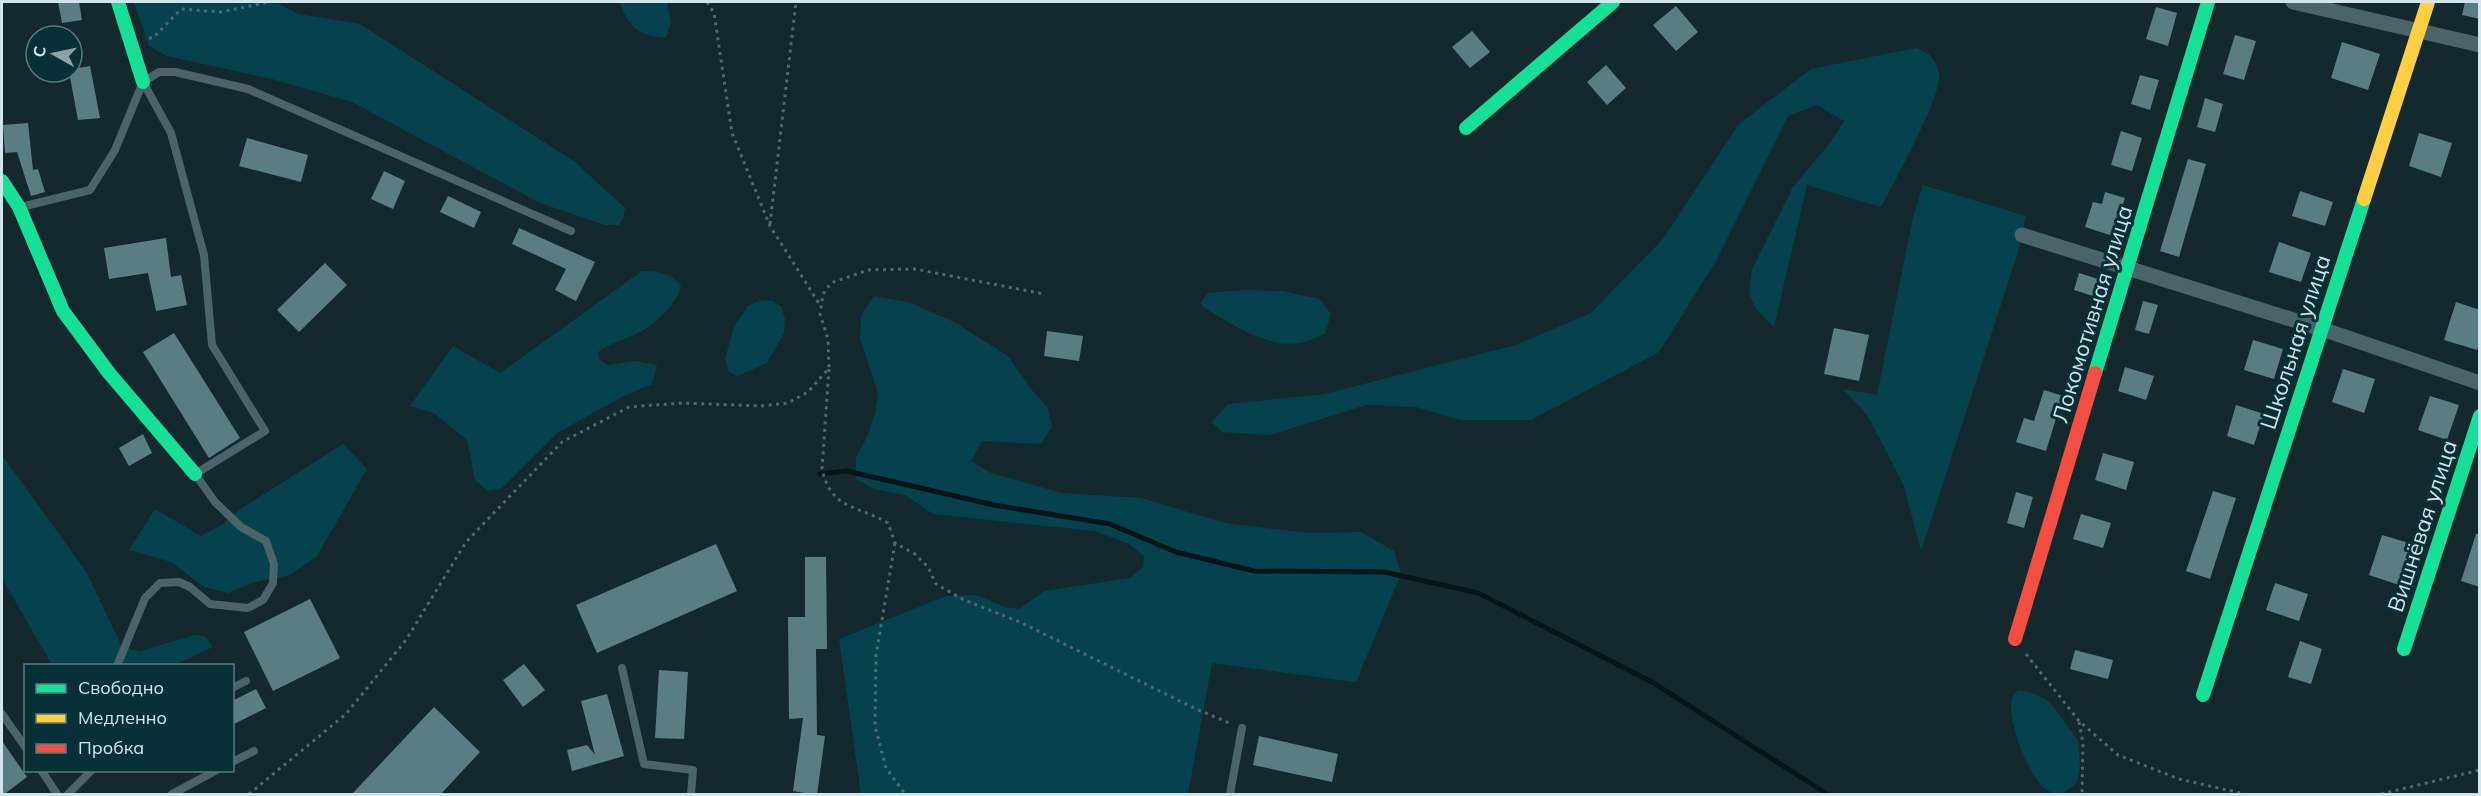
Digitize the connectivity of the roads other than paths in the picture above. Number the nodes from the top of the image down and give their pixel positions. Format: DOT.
graph roads {
  1 [pos="117,2"];
  2 [pos="1613,2"];
  3 [pos="2208,2"];
  4 [pos="2293,2"];
  5 [pos="2428,2"];
  6 [pos="2418,32"];
  7 [pos="2480,45"];
  8 [pos="143,82"];
  9 [pos="1466,128"];
  10 [pos="2,181"];
  11 [pos="19,207"];
  12 [pos="571,231"];
  13 [pos="2022,235"];
  14 [pos="2128,268"];
  15 [pos="2322,329"];
  16 [pos="2480,383"];
  17 [pos="2480,416"];
  18 [pos="195,474"];
  19 [pos="2015,639"];
  20 [pos="2404,649"];
  21 [pos="118,664"];
  22 [pos="622,668"];
  23 [pos="246,681"];
  24 [pos="234,687"];
  25 [pos="2203,695"];
  26 [pos="2,714"];
  27 [pos="1242,728"];
  28 [pos="24,745"];
  29 [pos="254,751"];
  30 [pos="234,761"];
  31 [pos="42,772"];
  32 [pos="91,772"];
  33 [pos="215,772"];
  34 [pos="57,795"];
  35 [pos="68,795"];
  36 [pos="172,795"];
  37 [pos="691,795"];
  38 [pos="1230,795"];
  1 -- 8 [label="street"];
  2 -- 9 [label="street"];
  3 -- 14 [label="street, Локомотивная улица"];
  4 -- 6 [label="street"];
  5 -- 6 [label="street, Школьная улица"];
  6 -- 7 [label="street"];
  6 -- 15 [label="street, Школьная улица"];
  8 -- 11 [label="lane"];
  8 -- 12 [label="lane"];
  8 -- 18 [label="lane"];
  10 -- 11 [label="street"];
  11 -- 18 [label="street"];
  13 -- 14 [label="street"];
  14 -- 15 [label="street"];
  14 -- 19 [label="street, Локомотивная улица"];
  15 -- 16 [label="street"];
  15 -- 25 [label="street, Школьная улица"];
  17 -- 20 [label="street, Вишнёвая улица"];
  18 -- 21 [label="lane"];
  22 -- 37 [label="lane"];
  23 -- 24 [label="lane"];
  26 -- 28 [label="lane"];
  27 -- 38 [label="lane"];
  29 -- 30 [label="lane"];
  31 -- 34 [label="lane"];
  32 -- 35 [label="lane"];
  33 -- 36 [label="lane"];
}
